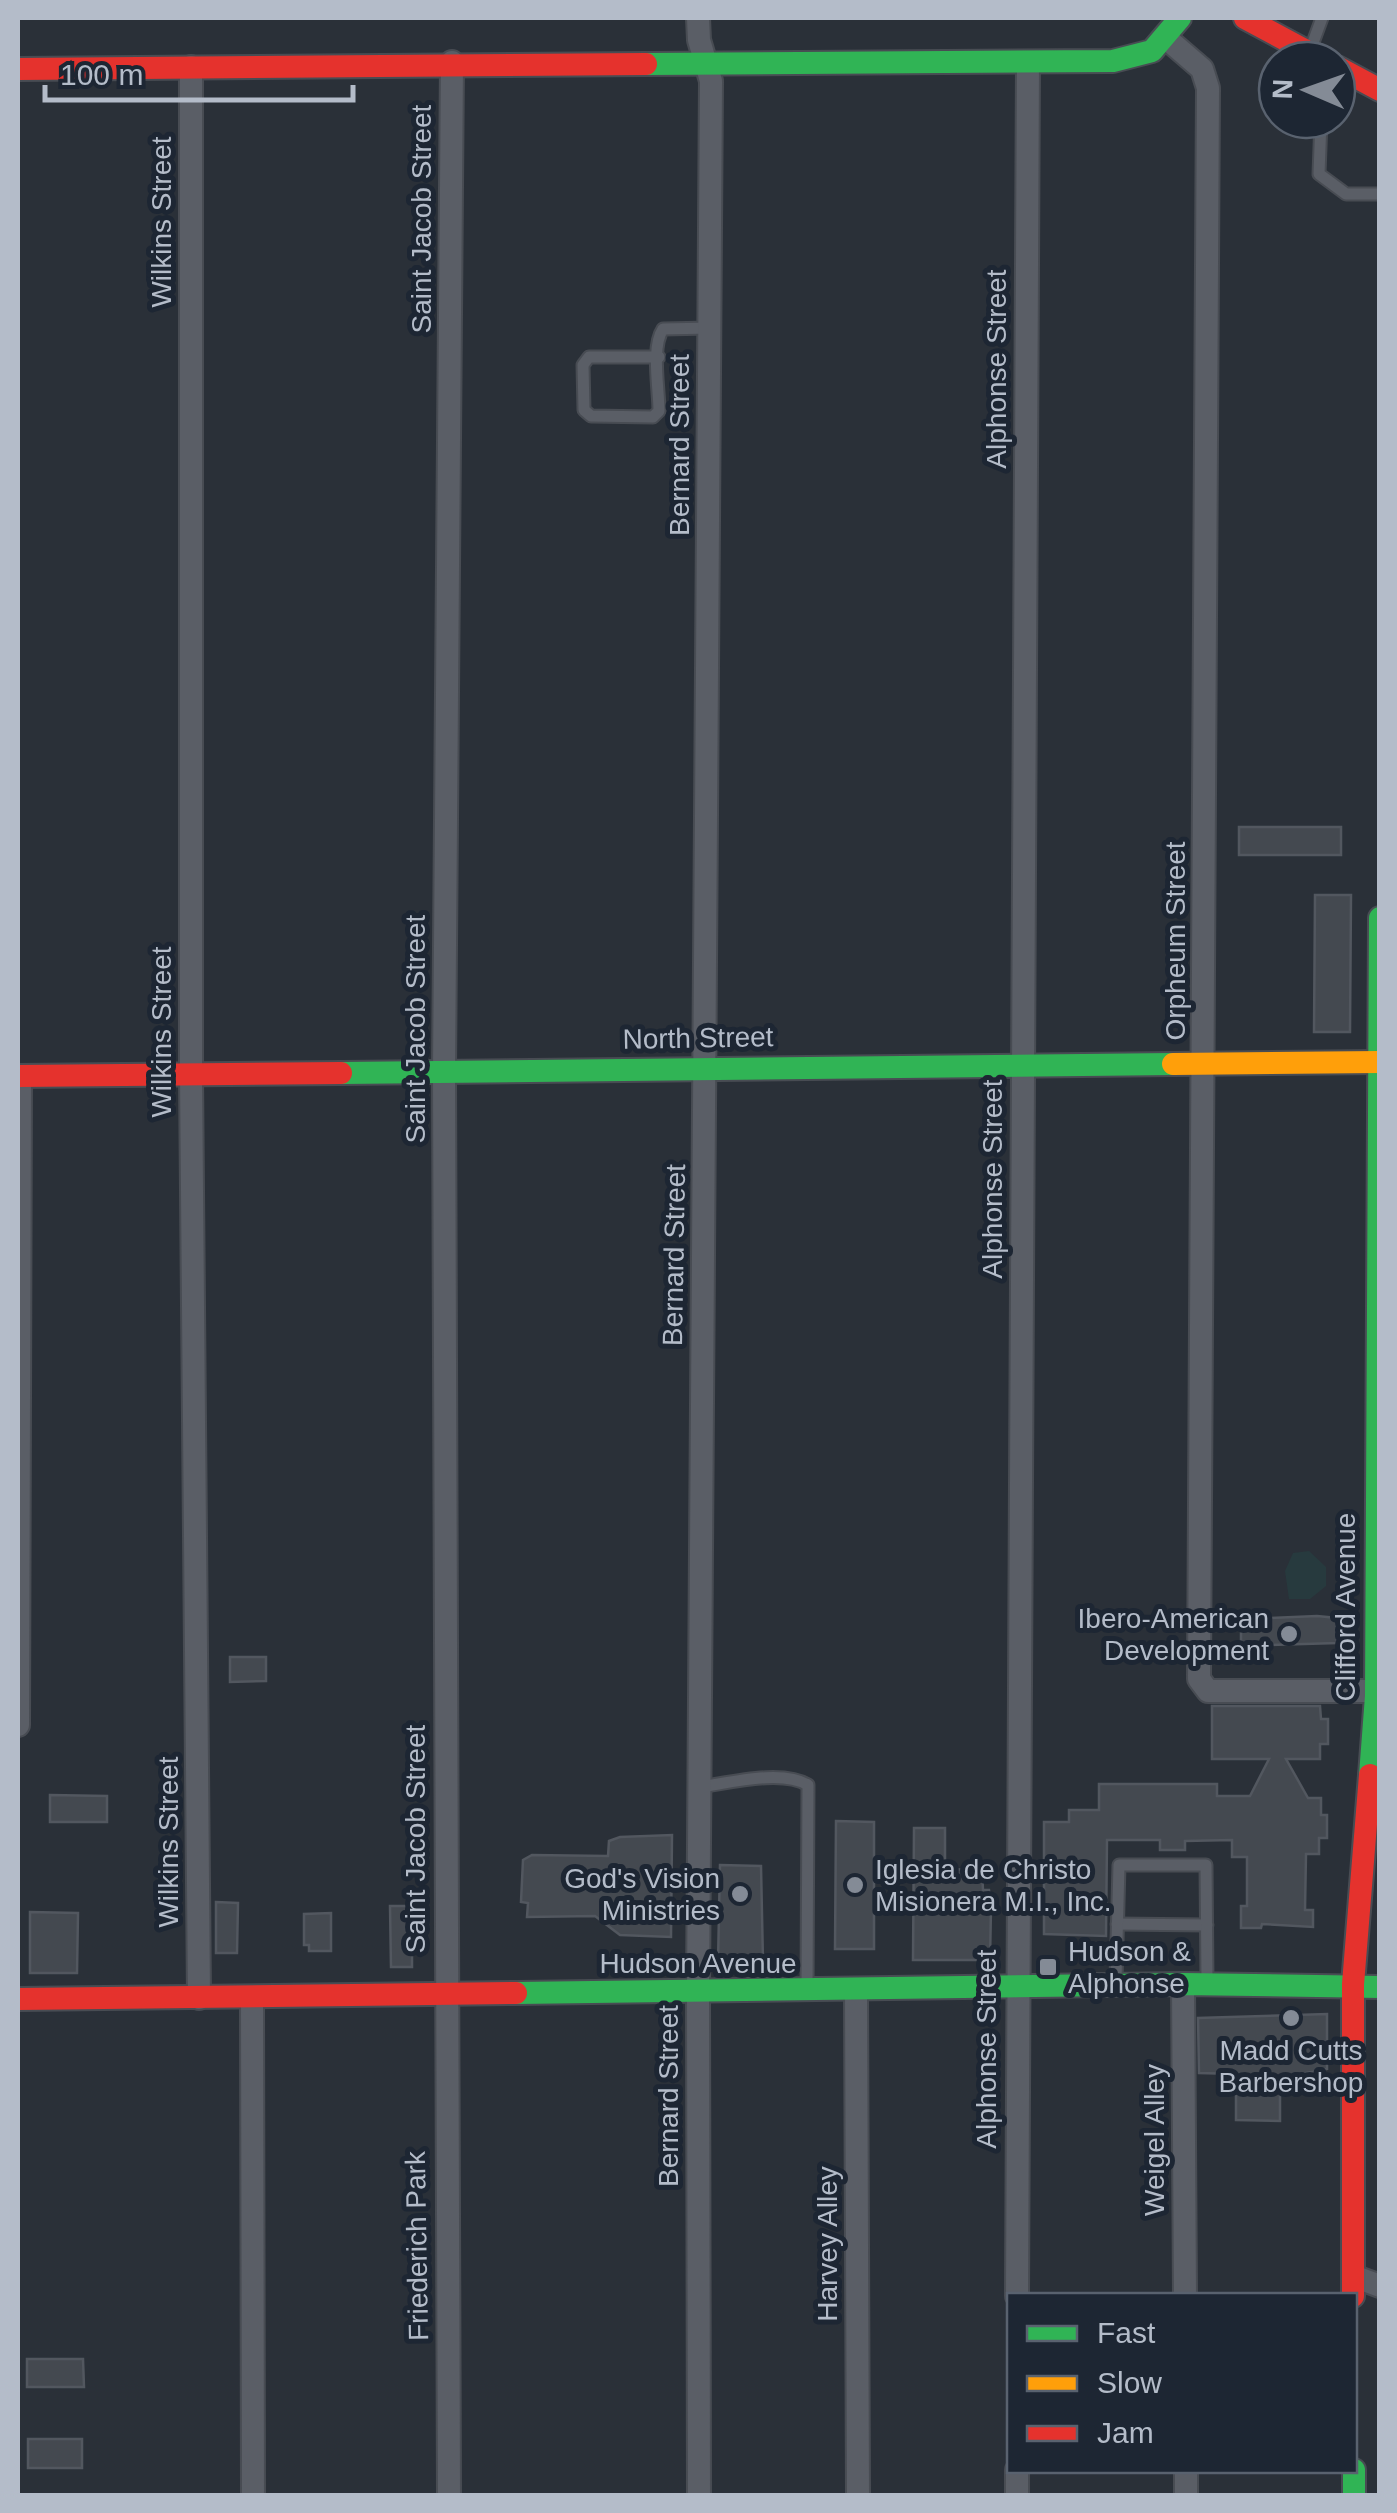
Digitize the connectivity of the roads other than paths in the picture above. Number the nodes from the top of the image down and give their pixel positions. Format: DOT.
graph roads {
  1 [pos="698,18"];
  2 [pos="1180,18"];
  3 [pos="1248,18"];
  4 [pos="1166,38"];
  5 [pos="1288,40"];
  6 [pos="704,61"];
  7 [pos="452,62"];
  8 [pos="1028,62"];
  9 [pos="191,66"];
  10 [pos="18,69"];
  11 [pos="1357,78"];
  12 [pos="1380,90"];
  13 [pos="1320,140"];
  14 [pos="1380,194"];
  15 [pos="710,328"];
  16 [pos="659,357"];
  17 [pos="1380,918"];
  18 [pos="1378,1062"];
  19 [pos="1205,1063"];
  20 [pos="1022,1064"];
  21 [pos="706,1068"];
  22 [pos="444,1072"];
  23 [pos="191,1075"];
  24 [pos="19,1076"];
  25 [pos="1378,1190"];
  26 [pos="1377,1694"];
  27 [pos="18,1724"];
  28 [pos="1376,1758"];
  29 [pos="700,1787"];
  30 [pos="1372,1863"];
  31 [pos="1117,1924"];
  32 [pos="1207,1925"];
  33 [pos="1183,1984"];
  34 [pos="1207,1984"];
  35 [pos="1353,1984"];
  36 [pos="1116,1985"];
  37 [pos="1016,1986"];
  38 [pos="1380,1987"];
  39 [pos="698,1992"];
  40 [pos="806,1992"];
  41 [pos="856,1992"];
  42 [pos="445,1996"];
  43 [pos="199,1998"];
  44 [pos="252,1998"];
  45 [pos="18,1999"];
  46 [pos="1353,2286"];
  47 [pos="1380,2286"];
  48 [pos="1016,2293"];
  49 [pos="1185,2293"];
  50 [pos="253,2496"];
  51 [pos="449,2496"];
  52 [pos="700,2496"];
  53 [pos="858,2496"];
  1 -- 6 [label="street, Bernard Street"];
  2 -- 4 [label="main road"];
  3 -- 5 [label="main road"];
  4 -- 8 [label="main road"];
  4 -- 19 [label="street, Orpheum Street"];
  6 -- 7 [label="main road"];
  6 -- 8 [label="main road"];
  6 -- 15 [label="street, Bernard Street"];
  7 -- 9 [label="main road"];
  7 -- 22 [label="street, Saint Jacob Street"];
  8 -- 20 [label="street, Alphonse Street"];
  9 -- 10 [label="main road"];
  9 -- 23 [label="street, Wilkins Street"];
  11 -- 12 [label="main road"];
  13 -- 14 [label="lane"];
  15 -- 16 [label="lane"];
  15 -- 21 [label="street, Bernard Street"];
  16 -- 16 [label="lane"];
  17 -- 18 [label="main road, Clifford Avenue"];
  18 -- 19 [label="main road, North Street"];
  18 -- 25 [label="main road, Clifford Avenue"];
  19 -- 20 [label="main road, North Street"];
  19 -- 26 [label="street, Orpheum Street"];
  20 -- 21 [label="main road, North Street"];
  20 -- 37 [label="street, Alphonse Street"];
  21 -- 22 [label="main road, North Street"];
  21 -- 29 [label="street, Bernard Street"];
  22 -- 23 [label="main road, North Street"];
  22 -- 42 [label="street, Saint Jacob Street"];
  23 -- 24 [label="main road, North Street"];
  23 -- 43 [label="street, Wilkins Street"];
  24 -- 27 [label="street"];
  25 -- 26 [label="main road, Clifford Avenue"];
  26 -- 28 [label="main road, Clifford Avenue"];
  28 -- 30 [label="main road, Clifford Avenue"];
  29 -- 39 [label="street, Bernard Street"];
  29 -- 40 [label="lane"];
  30 -- 35 [label="main road, Clifford Avenue"];
  31 -- 32 [label="lane"];
  31 -- 32 [label="lane"];
  31 -- 36 [label="lane"];
  32 -- 34 [label="lane"];
  33 -- 34 [label="main road, Hudson Avenue"];
  33 -- 36 [label="main road, Hudson Avenue"];
  33 -- 49 [label="street, Weigel Alley"];
  34 -- 35 [label="main road, Hudson Avenue"];
  35 -- 38 [label="main road, Hudson Avenue"];
  35 -- 46 [label="main road, Clifford Avenue"];
  36 -- 37 [label="main road, Hudson Avenue"];
  37 -- 41 [label="main road, Hudson Avenue"];
  37 -- 48 [label="street, Alphonse Street"];
  39 -- 40 [label="main road, Hudson Avenue"];
  39 -- 42 [label="main road, Hudson Avenue"];
  39 -- 52 [label="street, Bernard Street"];
  40 -- 41 [label="main road, Hudson Avenue"];
  41 -- 53 [label="street, Harvey Alley"];
  42 -- 44 [label="main road, Hudson Avenue"];
  42 -- 51 [label="street, Friederich Park"];
  43 -- 44 [label="main road, Hudson Avenue"];
  43 -- 45 [label="main road, Hudson Avenue"];
  44 -- 50 [label="street"];
  46 -- 47 [label="street"];
}
